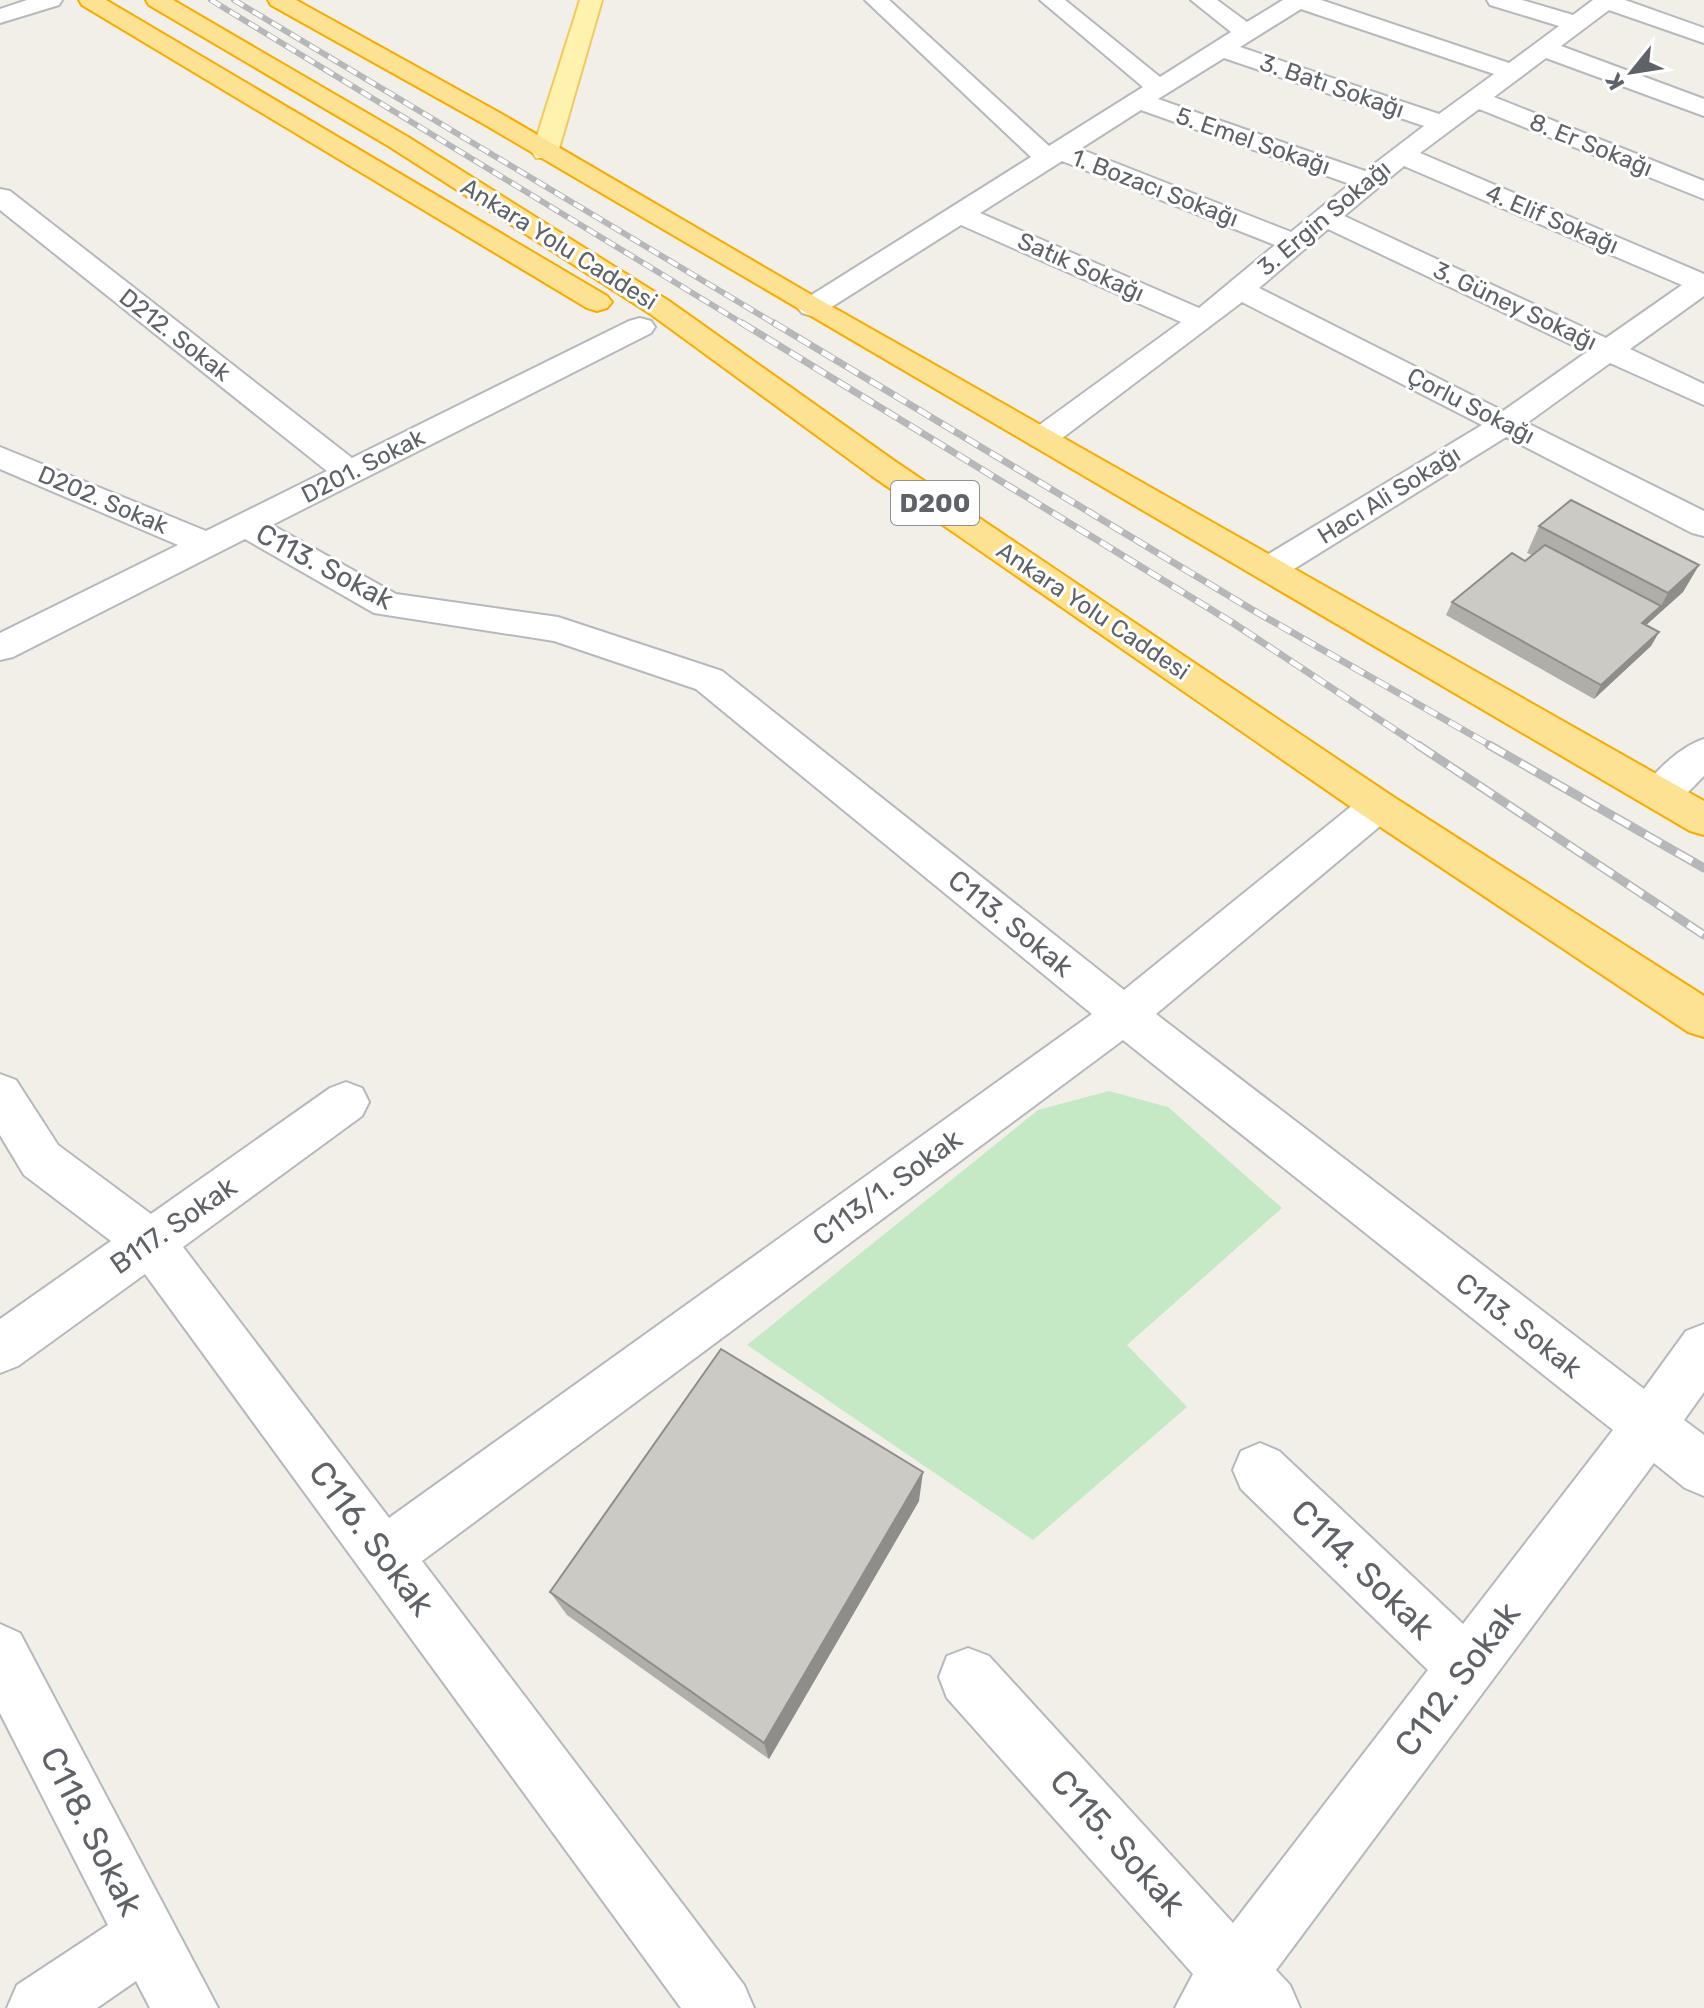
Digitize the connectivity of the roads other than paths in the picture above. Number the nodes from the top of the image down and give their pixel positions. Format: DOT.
graph roads {
  1 [pos="51,0"];
  2 [pos="90,0"];
  3 [pos="157,0"];
  4 [pos="279,0"];
  5 [pos="322,0"];
  6 [pos="591,0"];
  7 [pos="876,0"];
  8 [pos="1051,0"];
  9 [pos="1202,0"];
  10 [pos="1299,0"];
  11 [pos="1498,0"];
  12 [pos="1607,0"];
  13 [pos="0,16"];
  14 [pos="1575,23"];
  15 [pos="1247,33"];
  16 [pos="1704,36"];
  17 [pos="1543,48"];
  18 [pos="1222,49"];
  19 [pos="1512,72"];
  20 [pos="1149,95"];
  21 [pos="1477,99"];
  22 [pos="1704,108"];
  23 [pos="491,118"];
  24 [pos="1443,124"];
  25 [pos="545,152"];
  26 [pos="1054,155"];
  27 [pos="1401,155"];
  28 [pos="1367,181"];
  29 [pos="1704,191"];
  30 [pos="0,197"];
  31 [pos="960,214"];
  32 [pos="1325,217"];
  33 [pos="1294,243"];
  34 [pos="1704,283"];
  35 [pos="1239,289"];
  36 [pos="812,307"];
  37 [pos="1202,320"];
  38 [pos="640,327"];
  39 [pos="1608,350"];
  40 [pos="1704,396"];
  41 [pos="1505,424"];
  42 [pos="1042,438"];
  43 [pos="0,457"];
  44 [pos="884,469"];
  45 [pos="350,473"];
  46 [pos="246,525"];
  47 [pos="1704,525"];
  48 [pos="207,544"];
  49 [pos="1269,569"];
  50 [pos="0,648"];
  51 [pos="1704,753"];
  52 [pos="1660,794"];
  53 [pos="1378,806"];
  54 [pos="1704,820"];
  55 [pos="1124,1015"];
  56 [pos="1704,1019"];
  57 [pos="0,1094"];
  58 [pos="346,1102"];
  59 [pos="149,1241"];
  60 [pos="1704,1348"];
  61 [pos="0,1349"];
  62 [pos="1649,1426"];
  63 [pos="1704,1469"];
  64 [pos="1260,1470"];
  65 [pos="385,1554"];
  66 [pos="0,1653"];
  67 [pos="1466,1667"];
  68 [pos="968,1677"];
  69 [pos="147,1936"];
  70 [pos="1237,1996"];
  71 [pos="40,2008"];
  72 [pos="185,2008"];
  73 [pos="721,2008"];
  1 -- 13 [label="street"];
  2 -- 38 [label="highway"];
  3 -- 44 [label="highway, Ankara Yolu Caddesi / D200"];
  4 -- 23 [label="highway"];
  5 -- 23 [label="highway"];
  6 -- 25 [label="main road"];
  7 -- 26 [label="street, 1. Bozacı Sokağı"];
  8 -- 20 [label="street, 5. Emel Sokağı"];
  9 -- 15 [label="street"];
  10 -- 15 [label="street"];
  10 -- 19 [label="street"];
  11 -- 14 [label="street"];
  12 -- 14 [label="street, 3. Ergin Sokağı"];
  12 -- 16 [label="street"];
  14 -- 17 [label="street, 3. Ergin Sokağı"];
  15 -- 18 [label="street"];
  17 -- 19 [label="street, 3. Ergin Sokağı"];
  17 -- 22 [label="street"];
  18 -- 20 [label="street"];
  18 -- 24 [label="street, 3. Batı Sokağı"];
  19 -- 21 [label="street, 3. Ergin Sokağı"];
  20 -- 26 [label="street"];
  20 -- 28 [label="street, 5. Emel Sokağı"];
  21 -- 24 [label="street, 3. Ergin Sokağı"];
  21 -- 29 [label="street, 8. Er Sokağı"];
  23 -- 25 [label="highway"];
  24 -- 27 [label="street, 3. Ergin Sokağı"];
  25 -- 36 [label="highway"];
  26 -- 31 [label="street"];
  26 -- 33 [label="street, 1. Bozacı Sokağı"];
  27 -- 28 [label="street, 3. Ergin Sokağı"];
  27 -- 34 [label="street, 4. Elif Sokağı"];
  28 -- 32 [label="street, 3. Ergin Sokağı"];
  30 -- 45 [label="street, D212. Sokak"];
  31 -- 36 [label="street"];
  31 -- 37 [label="street, Satık Sokağı"];
  32 -- 33 [label="street, 3. Ergin Sokağı"];
  32 -- 39 [label="street, 3. Güney Sokağı"];
  33 -- 35 [label="street, 3. Ergin Sokağı"];
  34 -- 39 [label="street, Hacı Ali Sokağı"];
  35 -- 37 [label="street, 3. Ergin Sokağı"];
  35 -- 41 [label="street, Çorlu Sokağı"];
  36 -- 42 [label="highway"];
  37 -- 42 [label="street, 3. Ergin Sokağı"];
  38 -- 44 [label="highway"];
  38 -- 45 [label="street, D201. Sokak"];
  39 -- 40 [label="street, 3. Güney Sokağı"];
  39 -- 41 [label="street, Hacı Ali Sokağı"];
  41 -- 47 [label="street, Çorlu Sokağı"];
  41 -- 49 [label="street, Hacı Ali Sokağı"];
  42 -- 49 [label="highway"];
  43 -- 48 [label="street, D202. Sokak"];
  44 -- 53 [label="highway, Ankara Yolu Caddesi / D200"];
  45 -- 46 [label="street, D201. Sokak"];
  46 -- 48 [label="street, D201. Sokak"];
  46 -- 55 [label="street, C113. Sokak"];
  48 -- 50 [label="street, D201. Sokak"];
  49 -- 52 [label="highway"];
  51 -- 52 [label="street"];
  52 -- 54 [label="highway"];
  53 -- 55 [label="street, C113/1. Sokak"];
  53 -- 56 [label="highway, Ankara Yolu Caddesi / D200"];
  55 -- 62 [label="street, C113. Sokak"];
  55 -- 65 [label="street, C113/1. Sokak"];
  57 -- 59 [label="street, C116. Sokak"];
  58 -- 59 [label="street, B117. Sokak"];
  59 -- 61 [label="street, B117. Sokak"];
  59 -- 65 [label="street, C116. Sokak"];
  60 -- 62 [label="street, C112. Sokak"];
  62 -- 63 [label="street, C113. Sokak"];
  62 -- 67 [label="street, C112. Sokak"];
  64 -- 67 [label="street, C114. Sokak"];
  65 -- 73 [label="street, C116. Sokak"];
  66 -- 69 [label="street, C118. Sokak"];
  67 -- 70 [label="street, C112. Sokak"];
  68 -- 70 [label="street, C115. Sokak"];
  69 -- 71 [label="street"];
  69 -- 72 [label="street, C118. Sokak"];
}
